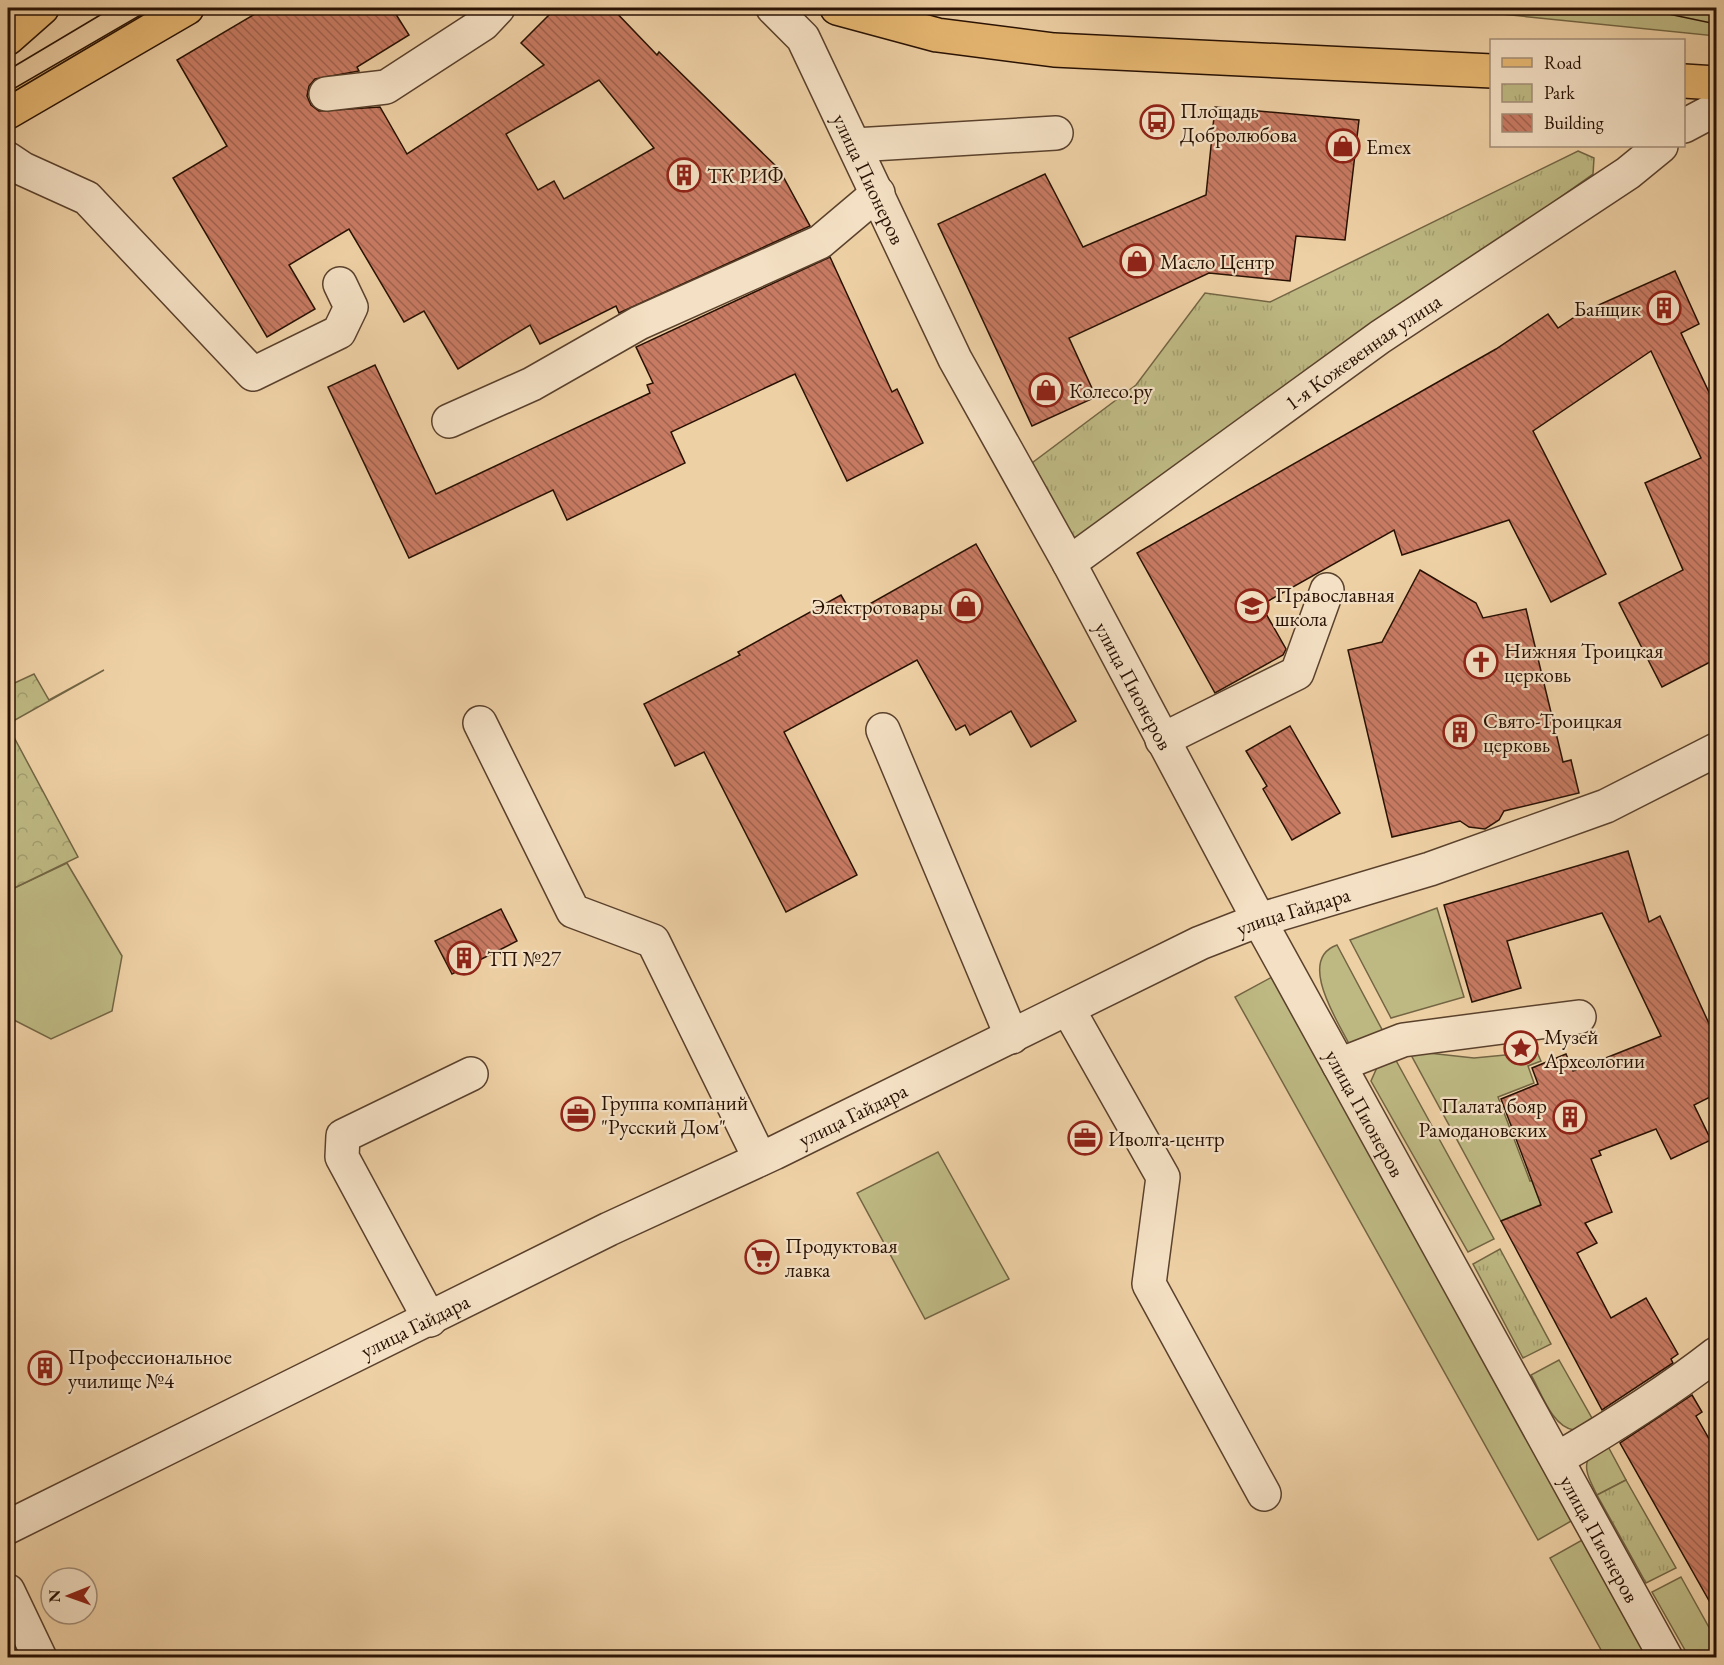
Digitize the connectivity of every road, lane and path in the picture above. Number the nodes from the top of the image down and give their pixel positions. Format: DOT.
graph roads {
  1 [pos="42,8"];
  2 [pos="187,8"];
  3 [pos="498,8"];
  4 [pos="772,8"];
  5 [pos="837,8"];
  6 [pos="8,38"];
  7 [pos="1490,71"];
  8 [pos="1685,81"];
  9 [pos="1716,82"];
  10 [pos="326,94"];
  11 [pos="1716,109"];
  12 [pos="8,112"];
  13 [pos="1685,125"];
  14 [pos="1056,133"];
  15 [pos="855,145"];
  16 [pos="1660,147"];
  17 [pos="8,159"];
  18 [pos="878,193"];
  19 [pos="340,284"];
  20 [pos="448,421"];
  21 [pos="1069,563"];
  22 [pos="1328,590"];
  23 [pos="480,723"];
  24 [pos="883,730"];
  25 [pos="1162,740"];
  26 [pos="1716,750"];
  27 [pos="1258,920"];
  28 [pos="1068,1009"];
  29 [pos="1579,1017"];
  30 [pos="1012,1037"];
  31 [pos="1339,1065"];
  32 [pos="471,1074"];
  33 [pos="760,1159"];
  34 [pos="430,1320"];
  35 [pos="1716,1354"];
  36 [pos="1557,1459"];
  37 [pos="1264,1494"];
  38 [pos="8,1527"];
  39 [pos="8,1591"];
  40 [pos="40,1658"];
  41 [pos="1666,1658"];
  1 -- 6 [label="main road"];
  2 -- 12 [label="main road"];
  3 -- 10 [label="street"];
  4 -- 15 [label="street, улица Пионеров"];
  5 -- 7 [label="main road"];
  8 -- 9 [label="main road"];
  11 -- 13 [label="street"];
  14 -- 15 [label="street"];
  15 -- 18 [label="street, улица Пионеров"];
  16 -- 21 [label="street, 1-я Кожевенная улица"];
  17 -- 19 [label="street"];
  18 -- 20 [label="street"];
  18 -- 21 [label="street, улица Пионеров"];
  21 -- 25 [label="street, улица Пионеров"];
  22 -- 25 [label="street"];
  23 -- 33 [label="street"];
  24 -- 30 [label="street"];
  25 -- 27 [label="street, улица Пионеров"];
  26 -- 27 [label="street, улица Гайдара"];
  27 -- 28 [label="street, улица Гайдара"];
  27 -- 31 [label="street, улица Пионеров"];
  28 -- 30 [label="street, улица Гайдара"];
  28 -- 37 [label="street"];
  29 -- 31 [label="street"];
  30 -- 33 [label="street, улица Гайдара"];
  31 -- 36 [label="street, улица Пионеров"];
  32 -- 34 [label="street"];
  33 -- 34 [label="street, улица Гайдара"];
  34 -- 38 [label="street, улица Гайдара"];
  35 -- 36 [label="street"];
  36 -- 41 [label="street, улица Пионеров"];
  39 -- 40 [label="street"];
}
